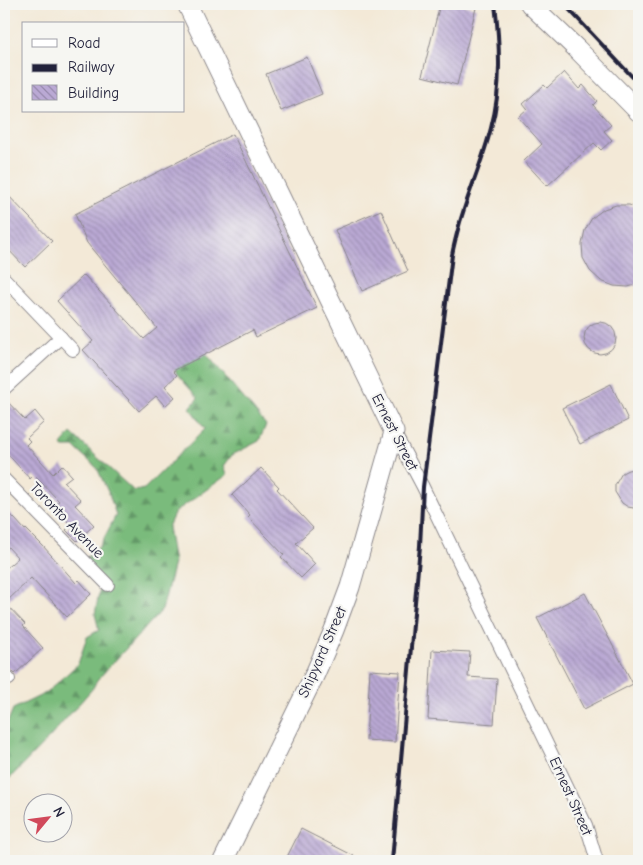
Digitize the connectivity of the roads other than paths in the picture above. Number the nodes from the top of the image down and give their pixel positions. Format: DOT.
graph roads {
  1 [pos="187,4"];
  2 [pos="530,4"];
  3 [pos="639,112"];
  4 [pos="4,278"];
  5 [pos="61,338"];
  6 [pos="73,350"];
  7 [pos="4,389"];
  8 [pos="394,432"];
  9 [pos="4,479"];
  10 [pos="108,585"];
  11 [pos="223,861"];
  12 [pos="597,861"];
  1 -- 8 [label="street, Ernest Street"];
  2 -- 3 [label="street"];
  4 -- 5 [label="street"];
  5 -- 6 [label="street"];
  5 -- 7 [label="street"];
  8 -- 11 [label="street, Shipyard Street"];
  8 -- 12 [label="street, Ernest Street"];
  9 -- 10 [label="street, Toronto Avenue"];
}
